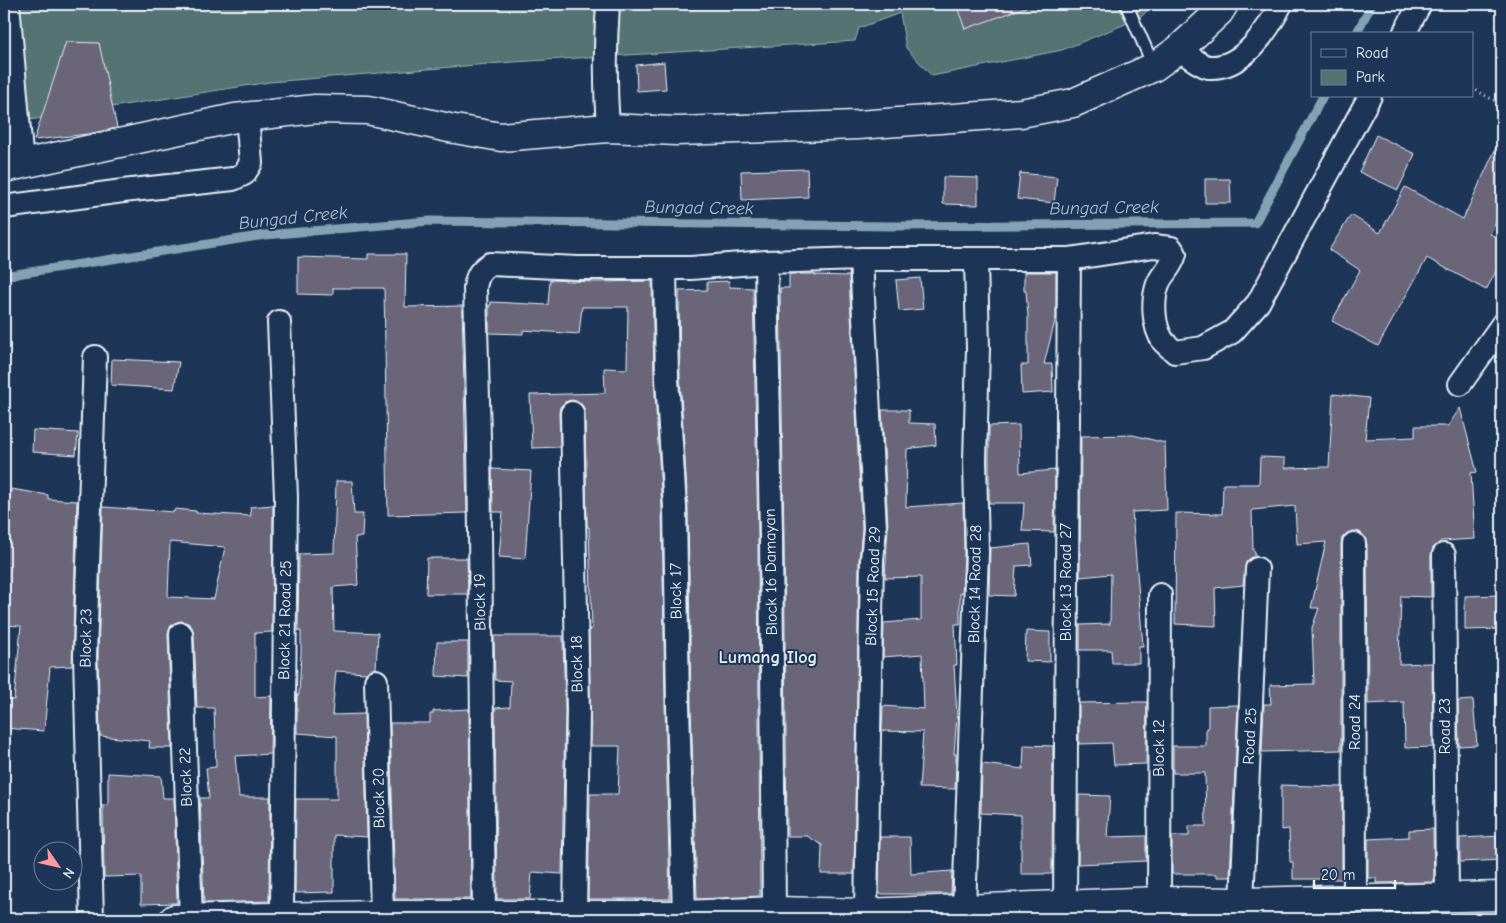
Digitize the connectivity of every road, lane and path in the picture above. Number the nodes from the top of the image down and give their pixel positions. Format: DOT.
graph roads {
  1 [pos="8,4"];
  2 [pos="608,4"];
  3 [pos="1126,4"];
  4 [pos="1224,4"];
  5 [pos="1281,4"];
  6 [pos="1420,4"];
  7 [pos="1405,32"];
  8 [pos="1179,49"];
  9 [pos="1154,67"];
  10 [pos="1474,89"];
  11 [pos="1369,98"];
  12 [pos="1502,105"];
  13 [pos="247,116"];
  14 [pos="608,128"];
  15 [pos="13,166"];
  16 [pos="4,207"];
  17 [pos="976,258"];
  18 [pos="861,259"];
  19 [pos="1069,259"];
  20 [pos="766,262"];
  21 [pos="665,268"];
  22 [pos="279,322"];
  23 [pos="1502,325"];
  24 [pos="95,357"];
  25 [pos="1460,384"];
  26 [pos="572,413"];
  27 [pos="1354,544"];
  28 [pos="1444,555"];
  29 [pos="1257,569"];
  30 [pos="1160,595"];
  31 [pos="181,634"];
  32 [pos="376,681"];
  33 [pos="1447,896"];
  34 [pos="1502,896"];
  35 [pos="1355,899"];
  36 [pos="1159,901"];
  37 [pos="1242,902"];
  38 [pos="1065,905"];
  39 [pos="964,909"];
  40 [pos="774,911"];
  41 [pos="866,913"];
  42 [pos="575,914"];
  43 [pos="382,915"];
  44 [pos="484,915"];
  45 [pos="684,915"];
  46 [pos="283,918"];
  47 [pos="92,919"];
  48 [pos="174,919"];
  49 [pos="191,919"];
  1 -- 15 [label="street"];
  2 -- 14 [label="street"];
  3 -- 9 [label="lane"];
  4 -- 8 [label="street"];
  5 -- 8 [label="street"];
  6 -- 7 [label="street"];
  8 -- 9 [label="street"];
  9 -- 14 [label="street"];
  10 -- 12 [label="path"];
  11 -- 19 [label="street"];
  13 -- 14 [label="street"];
  13 -- 15 [label="street"];
  13 -- 16 [label="street"];
  17 -- 18 [label="street"];
  17 -- 19 [label="street"];
  17 -- 39 [label="street, Block 14 Road 28"];
  18 -- 20 [label="street"];
  18 -- 41 [label="street, Block 15 Road 29"];
  19 -- 38 [label="street, Block 13 Road 27"];
  20 -- 21 [label="street"];
  20 -- 40 [label="street, Block 16 Damayan"];
  21 -- 44 [label="street, Block 19"];
  21 -- 45 [label="street, Block 17"];
  22 -- 46 [label="street, Block 21 Road 25"];
  23 -- 25 [label="street"];
  24 -- 47 [label="street, Block 23"];
  26 -- 42 [label="street, Block 18"];
  27 -- 35 [label="street, Road 24"];
  28 -- 33 [label="street, Road 23"];
  29 -- 37 [label="street, Road 25"];
  30 -- 36 [label="street, Block 12"];
  31 -- 49 [label="street, Block 22"];
  32 -- 43 [label="street, Block 20"];
  33 -- 34 [label="street"];
  33 -- 35 [label="street"];
  35 -- 37 [label="street"];
  36 -- 37 [label="street"];
  36 -- 38 [label="street"];
  38 -- 39 [label="street"];
  39 -- 41 [label="street"];
  40 -- 41 [label="street"];
  40 -- 45 [label="street"];
  42 -- 44 [label="street"];
  42 -- 45 [label="street"];
  43 -- 44 [label="street"];
  43 -- 46 [label="street"];
  46 -- 49 [label="street"];
  48 -- 49 [label="street"];
}
